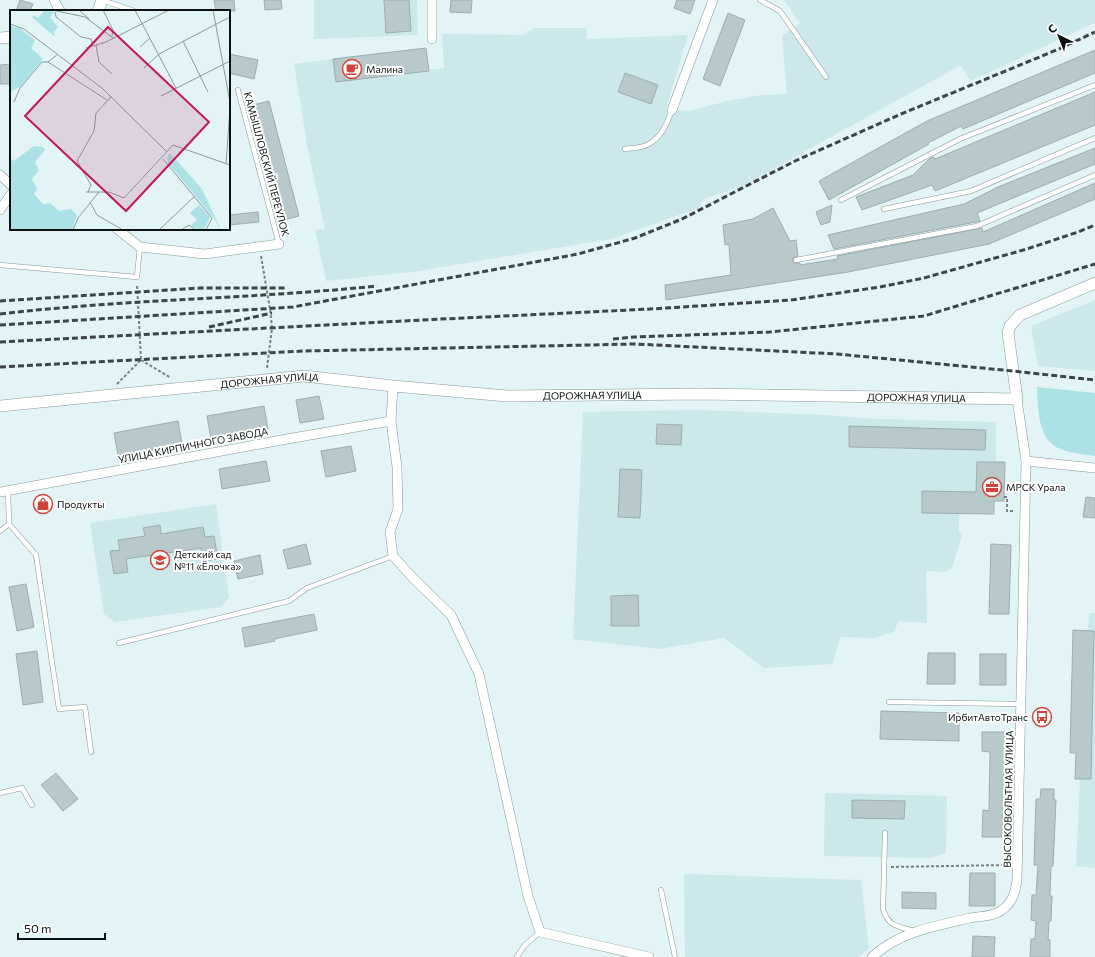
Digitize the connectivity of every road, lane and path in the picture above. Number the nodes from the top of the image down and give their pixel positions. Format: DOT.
graph roads {
  1 [pos="54,0"];
  2 [pos="102,0"];
  3 [pos="432,0"];
  4 [pos="713,0"];
  5 [pos="760,0"];
  6 [pos="59,10"];
  7 [pos="98,10"];
  8 [pos="131,10"];
  9 [pos="10,37"];
  10 [pos="0,38"];
  11 [pos="432,39"];
  12 [pos="826,77"];
  13 [pos="1095,85"];
  14 [pos="238,90"];
  15 [pos="672,110"];
  16 [pos="1095,138"];
  17 [pos="625,148"];
  18 [pos="0,175"];
  19 [pos="1095,175"];
  20 [pos="10,184"];
  21 [pos="10,195"];
  22 [pos="841,200"];
  23 [pos="884,209"];
  24 [pos="0,210"];
  25 [pos="118,230"];
  26 [pos="278,244"];
  27 [pos="259,246"];
  28 [pos="140,247"];
  29 [pos="796,260"];
  30 [pos="0,265"];
  31 [pos="137,277"];
  32 [pos="1095,283"];
  33 [pos="141,360"];
  34 [pos="267,362"];
  35 [pos="394,386"];
  36 [pos="185,388"];
  37 [pos="104,396"];
  38 [pos="1017,399"];
  39 [pos="0,406"];
  40 [pos="391,421"];
  41 [pos="1026,461"];
  42 [pos="1095,468"];
  43 [pos="4,491"];
  44 [pos="1004,497"];
  45 [pos="1015,511"];
  46 [pos="9,524"];
  47 [pos="0,531"];
  48 [pos="393,556"];
  49 [pos="119,643"];
  50 [pos="889,702"];
  51 [pos="1021,704"];
  52 [pos="91,752"];
  53 [pos="0,793"];
  54 [pos="32,805"];
  55 [pos="885,832"];
  56 [pos="1007,858"];
  57 [pos="884,868"];
  58 [pos="661,890"];
  59 [pos="917,931"];
  60 [pos="540,932"];
  61 [pos="517,957"];
  62 [pos="649,957"];
  63 [pos="675,957"];
  64 [pos="872,957"];
  1 -- 6 [label="street"];
  2 -- 7 [label="street"];
  2 -- 8 [label="lane"];
  3 -- 11 [label="street"];
  4 -- 15 [label="street"];
  5 -- 12 [label="lane"];
  9 -- 10 [label="street"];
  13 -- 22 [label="lane"];
  14 -- 26 [label="lane, КАМЫШЛОВСКИЙ ПЕРЕУЛОК"];
  15 -- 17 [label="lane"];
  16 -- 23 [label="lane"];
  18 -- 20 [label="street"];
  19 -- 29 [label="lane"];
  21 -- 24 [label="street"];
  25 -- 28 [label="street"];
  26 -- 27 [label="street"];
  27 -- 28 [label="street"];
  27 -- 34 [label="path"];
  28 -- 31 [label="lane"];
  30 -- 31 [label="lane"];
  31 -- 33 [label="path"];
  32 -- 38 [label="street"];
  33 -- 36 [label="path"];
  33 -- 37 [label="path"];
  35 -- 36 [label="street, ДОРОЖНАЯ УЛИЦА"];
  35 -- 38 [label="street, ДОРОЖНАЯ УЛИЦА"];
  35 -- 40 [label="street"];
  36 -- 37 [label="street, ДОРОЖНАЯ УЛИЦА"];
  37 -- 39 [label="street, ДОРОЖНАЯ УЛИЦА"];
  38 -- 41 [label="street, ВЫСОКОВОЛЬТНАЯ УЛИЦА"];
  40 -- 43 [label="street, УЛИЦА КИРПИЧНОГО ЗАВОДА"];
  40 -- 48 [label="street"];
  41 -- 42 [label="street"];
  41 -- 51 [label="street, ВЫСОКОВОЛЬТНАЯ УЛИЦА"];
  43 -- 46 [label="lane"];
  44 -- 45 [label="path"];
  46 -- 47 [label="lane"];
  46 -- 52 [label="lane"];
  48 -- 49 [label="lane"];
  48 -- 60 [label="street"];
  50 -- 51 [label="lane"];
  51 -- 59 [label="street, ВЫСОКОВОЛЬТНАЯ УЛИЦА"];
  53 -- 54 [label="lane"];
  55 -- 57 [label="lane"];
  56 -- 57 [label="path"];
  57 -- 59 [label="lane"];
  58 -- 63 [label="lane"];
  59 -- 64 [label="street, ВЫСОКОВОЛЬТНАЯ УЛИЦА"];
  60 -- 61 [label="lane"];
  60 -- 62 [label="street"];
}
